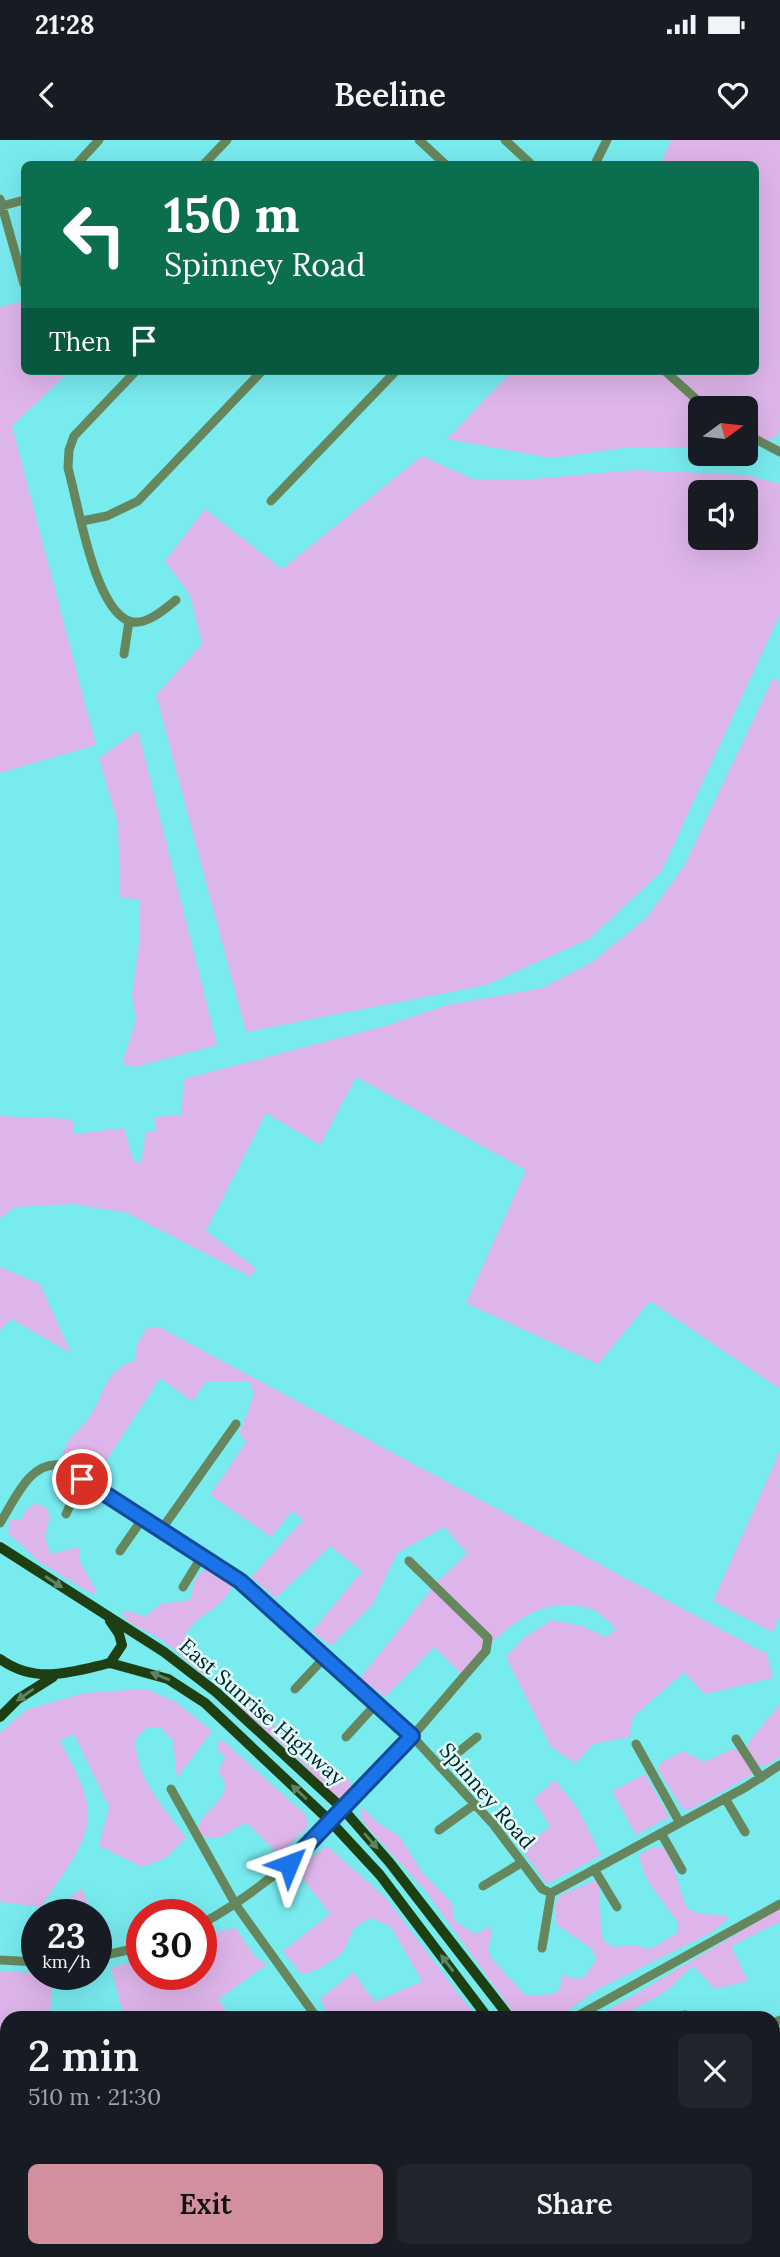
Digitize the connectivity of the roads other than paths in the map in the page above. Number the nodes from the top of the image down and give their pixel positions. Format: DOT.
graph roads {
  1 [pos="99,140"];
  2 [pos="227,140"];
  3 [pos="419,140"];
  4 [pos="505,140"];
  5 [pos="607,140"];
  6 [pos="79,161"];
  7 [pos="207,161"];
  8 [pos="441,161"];
  9 [pos="528,161"];
  10 [pos="596,161"];
  11 [pos="21,200"];
  12 [pos="1,203"];
  13 [pos="21,273"];
  14 [pos="132,375"];
  15 [pos="258,375"];
  16 [pos="392,375"];
  17 [pos="669,375"];
  18 [pos="693,396"];
  19 [pos="758,440"];
  20 [pos="780,452"];
  21 [pos="271,501"];
  22 [pos="82,521"];
  23 [pos="176,600"];
  24 [pos="130,621"];
  25 [pos="124,654"];
  26 [pos="236,1424"];
  27 [pos="82,1479"];
  28 [pos="66,1514"];
  29 [pos="143,1518"];
  30 [pos="0,1523"];
  31 [pos="161,1530"];
  32 [pos="1,1548"];
  33 [pos="120,1551"];
  34 [pos="202,1556"];
  35 [pos="409,1561"];
  36 [pos="183,1587"];
  37 [pos="106,1616"];
  38 [pos="325,1657"];
  39 [pos="0,1659"];
  40 [pos="110,1663"];
  41 [pos="53,1677"];
  42 [pos="295,1689"];
  43 [pos="376,1704"];
  44 [pos="0,1717"];
  45 [pos="412,1736"];
  46 [pos="346,1737"];
  47 [pos="477,1737"];
  48 [pos="736,1739"];
  49 [pos="636,1744"];
  50 [pos="780,1765"];
  51 [pos="440,1767"];
  52 [pos="761,1778"];
  53 [pos="172,1789"];
  54 [pos="725,1798"];
  55 [pos="475,1804"];
  56 [pos="343,1809"];
  57 [pos="330,1821"];
  58 [pos="680,1823"];
  59 [pos="439,1830"];
  60 [pos="745,1832"];
  61 [pos="661,1833"];
  62 [pos="522,1863"];
  63 [pos="594,1869"];
  64 [pos="682,1870"];
  65 [pos="483,1886"];
  66 [pos="551,1893"];
  67 [pos="780,1904"];
  68 [pos="236,1905"];
  69 [pos="617,1907"];
  70 [pos="217,1915"];
  71 [pos="542,1948"];
  72 [pos="0,1960"];
  73 [pos="21,1961"];
  74 [pos="312,2011"];
  75 [pos="483,2011"];
  76 [pos="505,2011"];
  77 [pos="587,2011"];
  1 -- 6 [label="street"];
  2 -- 7 [label="street"];
  3 -- 8 [label="street"];
  4 -- 9 [label="street"];
  5 -- 10 [label="street"];
  11 -- 12 [label="street"];
  12 -- 13 [label="street"];
  14 -- 22 [label="street"];
  15 -- 22 [label="street"];
  16 -- 21 [label="street"];
  17 -- 18 [label="street"];
  19 -- 20 [label="street"];
  22 -- 24 [label="street"];
  23 -- 24 [label="street"];
  24 -- 25 [label="street"];
  26 -- 31 [label="street"];
  27 -- 28 [label="street"];
  27 -- 29 [label="street, Spinney Road"];
  27 -- 30 [label="street, Spinney Road"];
  29 -- 31 [label="street, Spinney Road"];
  29 -- 33 [label="street"];
  31 -- 34 [label="street, Spinney Road"];
  32 -- 37 [label="main road, East Sunrise Highway, one-way"];
  34 -- 36 [label="street"];
  34 -- 38 [label="street, Spinney Road"];
  35 -- 45 [label="street"];
  37 -- 40 [label="main road"];
  37 -- 56 [label="main road, East Sunrise Highway"];
  38 -- 42 [label="street"];
  38 -- 43 [label="street, Spinney Road"];
  39 -- 41 [label="main road"];
  40 -- 41 [label="main road"];
  57 -- 40 [label="main road, East Sunrise Highway, one-way"];
  41 -- 44 [label="main road, one-way"];
  43 -- 45 [label="street, Spinney Road"];
  43 -- 46 [label="street"];
  45 -- 51 [label="street, Spinney Road"];
  45 -- 56 [label="street"];
  47 -- 51 [label="street"];
  48 -- 52 [label="street"];
  49 -- 58 [label="street"];
  50 -- 52 [label="street"];
  51 -- 55 [label="street, Spinney Road"];
  52 -- 54 [label="street"];
  53 -- 68 [label="street"];
  54 -- 58 [label="street"];
  54 -- 60 [label="street"];
  55 -- 59 [label="street"];
  55 -- 62 [label="street, Spinney Road"];
  56 -- 57 [label="street"];
  56 -- 76 [label="main road, East Sunrise Highway, one-way"];
  57 -- 68 [label="street"];
  75 -- 57 [label="main road, East Sunrise Highway, one-way"];
  58 -- 61 [label="street"];
  61 -- 63 [label="street"];
  61 -- 64 [label="street"];
  62 -- 65 [label="street"];
  62 -- 66 [label="street, Spinney Road"];
  63 -- 66 [label="street"];
  63 -- 69 [label="street"];
  66 -- 71 [label="street"];
  67 -- 77 [label="street"];
  68 -- 70 [label="street"];
  68 -- 74 [label="street"];
  72 -- 73 [label="street"];
}
